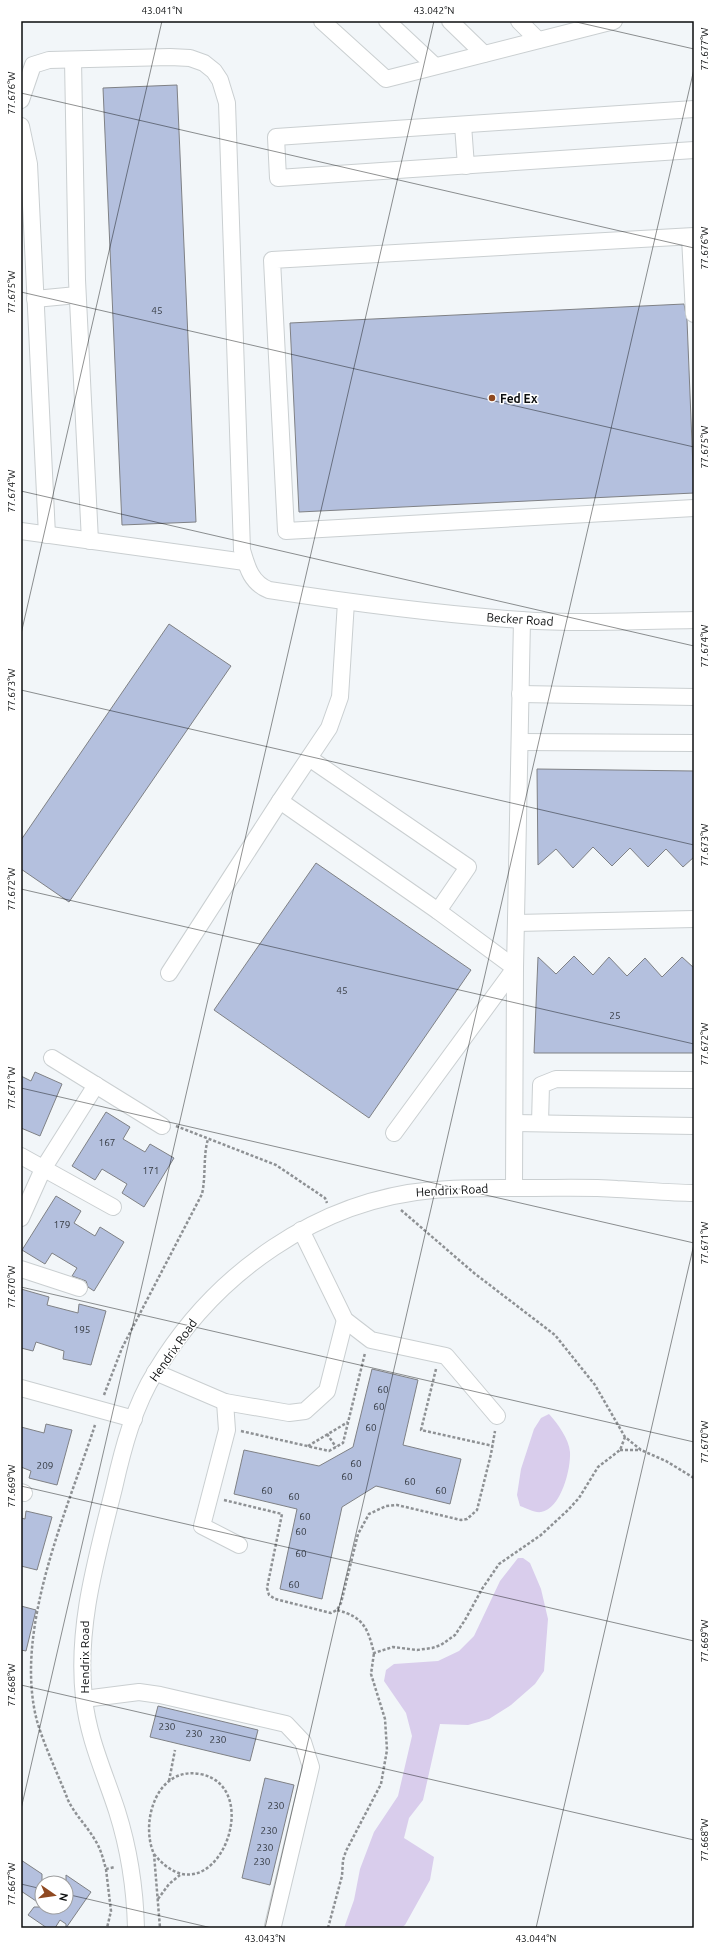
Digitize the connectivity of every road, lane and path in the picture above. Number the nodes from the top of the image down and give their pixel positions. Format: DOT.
graph roads {
  1 [pos="322,21"];
  2 [pos="387,21"];
  3 [pos="450,21"];
  4 [pos="519,21"];
  5 [pos="614,21"];
  6 [pos="538,40"];
  7 [pos="484,54"];
  8 [pos="73,60"];
  9 [pos="435,66"];
  10 [pos="21,100"];
  11 [pos="694,109"];
  12 [pos="463,125"];
  13 [pos="21,126"];
  14 [pos="694,150"];
  15 [pos="466,166"];
  16 [pos="692,237"];
  17 [pos="77,295"];
  18 [pos="35,299"];
  19 [pos="694,314"];
  20 [pos="694,508"];
  21 [pos="21,531"];
  22 [pos="47,535"];
  23 [pos="90,541"];
  24 [pos="245,562"];
  25 [pos="346,602"];
  26 [pos="522,620"];
  27 [pos="694,620"];
  28 [pos="520,694"];
  29 [pos="694,697"];
  30 [pos="520,742"];
  31 [pos="694,743"];
  32 [pos="309,758"];
  33 [pos="280,801"];
  34 [pos="438,911"];
  35 [pos="694,919"];
  36 [pos="516,923"];
  37 [pos="515,968"];
  38 [pos="169,974"];
  39 [pos="52,1058"];
  40 [pos="694,1080"];
  41 [pos="96,1085"];
  42 [pos="515,1123"];
  43 [pos="540,1123"];
  44 [pos="162,1126"];
  45 [pos="694,1126"];
  46 [pos="394,1133"];
  47 [pos="208,1139"];
  48 [pos="21,1156"];
  49 [pos="42,1169"];
  50 [pos="514,1188"];
  51 [pos="694,1194"];
  52 [pos="392,1196"];
  53 [pos="113,1206"];
  54 [pos="333,1215"];
  55 [pos="21,1218"];
  56 [pos="301,1230"];
  57 [pos="21,1269"];
  58 [pos="78,1288"];
  59 [pos="345,1320"];
  60 [pos="366,1349"];
  61 [pos="439,1355"];
  62 [pos="155,1372"];
  63 [pos="21,1388"];
  64 [pos="225,1402"];
  65 [pos="245,1406"];
  66 [pos="100,1410"];
  67 [pos="497,1416"];
  68 [pos="134,1419"];
  69 [pos="348,1421"];
  70 [pos="240,1430"];
  71 [pos="327,1434"];
  72 [pos="625,1437"];
  73 [pos="238,1438"];
  74 [pos="307,1446"];
  75 [pos="493,1446"];
  76 [pos="336,1447"];
  77 [pos="620,1450"];
  78 [pos="641,1450"];
  79 [pos="694,1478"];
  80 [pos="226,1492"];
  81 [pos="239,1545"];
  82 [pos="337,1610"];
  83 [pos="374,1653"];
  84 [pos="84,1699"];
  85 [pos="175,1750"];
  86 [pos="169,1781"];
  87 [pos="154,1854"];
  88 [pos="130,1863"];
  89 [pos="106,1870"];
  90 [pos="181,1875"];
  91 [pos="158,1899"];
  92 [pos="273,1926"];
  93 [pos="107,1928"];
  94 [pos="136,1928"];
  95 [pos="160,1928"];
  96 [pos="328,1928"];
  1 -- 9 [label="street"];
  2 -- 9 [label="street"];
  3 -- 7 [label="street"];
  4 -- 6 [label="street"];
  5 -- 6 [label="street"];
  6 -- 7 [label="street"];
  7 -- 9 [label="street"];
  8 -- 10 [label="street, Becker Road"];
  8 -- 17 [label="street"];
  8 -- 24 [label="street, Becker Road"];
  11 -- 12 [label="street"];
  12 -- 15 [label="street"];
  12 -- 15 [label="street"];
  13 -- 18 [label="street"];
  14 -- 15 [label="street"];
  16 -- 19 [label="street"];
  16 -- 20 [label="street"];
  17 -- 18 [label="street"];
  17 -- 23 [label="street"];
  18 -- 22 [label="street"];
  21 -- 22 [label="street"];
  22 -- 23 [label="street"];
  23 -- 24 [label="street"];
  24 -- 25 [label="street, Becker Road"];
  25 -- 26 [label="street, Becker Road"];
  25 -- 32 [label="street"];
  26 -- 27 [label="street, Becker Road"];
  26 -- 28 [label="street"];
  28 -- 29 [label="street"];
  28 -- 30 [label="street"];
  30 -- 31 [label="street"];
  30 -- 36 [label="street"];
  32 -- 33 [label="street"];
  32 -- 34 [label="street"];
  33 -- 34 [label="street"];
  33 -- 38 [label="street"];
  34 -- 37 [label="street"];
  35 -- 36 [label="street"];
  36 -- 37 [label="street"];
  37 -- 42 [label="street"];
  37 -- 46 [label="street"];
  39 -- 41 [label="street"];
  40 -- 43 [label="street"];
  41 -- 44 [label="street"];
  41 -- 49 [label="street"];
  42 -- 43 [label="street"];
  42 -- 50 [label="street"];
  43 -- 45 [label="street"];
  44 -- 47 [label="path"];
  47 -- 54 [label="path"];
  47 -- 66 [label="path"];
  48 -- 49 [label="street"];
  49 -- 53 [label="street"];
  49 -- 55 [label="street"];
  50 -- 51 [label="street, Hendrix Road"];
  50 -- 52 [label="street, Hendrix Road"];
  52 -- 54 [label="street, Hendrix Road"];
  52 -- 72 [label="path"];
  54 -- 56 [label="street, Hendrix Road"];
  56 -- 59 [label="street"];
  56 -- 62 [label="street, Hendrix Road"];
  57 -- 58 [label="street"];
  59 -- 61 [label="street"];
  59 -- 65 [label="street"];
  60 -- 69 [label="path"];
  61 -- 67 [label="street"];
  61 -- 75 [label="path"];
  62 -- 64 [label="street"];
  62 -- 68 [label="street, Hendrix Road"];
  63 -- 66 [label="street"];
  64 -- 65 [label="street"];
  64 -- 81 [label="street"];
  65 -- 70 [label="path"];
  66 -- 68 [label="street"];
  66 -- 89 [label="path"];
  67 -- 75 [label="path"];
  68 -- 84 [label="street, Hendrix Road"];
  69 -- 71 [label="path"];
  69 -- 76 [label="path"];
  70 -- 73 [label="path"];
  70 -- 74 [label="path"];
  71 -- 74 [label="path"];
  71 -- 76 [label="path"];
  72 -- 77 [label="path"];
  72 -- 78 [label="path"];
  74 -- 76 [label="path"];
  75 -- 82 [label="path"];
  77 -- 78 [label="path"];
  77 -- 83 [label="path"];
  78 -- 79 [label="path"];
  80 -- 82 [label="path"];
  82 -- 83 [label="path"];
  83 -- 96 [label="path"];
  84 -- 88 [label="street, Hendrix Road"];
  84 -- 92 [label="street"];
  85 -- 86 [label="path"];
  86 -- 87 [label="path"];
  86 -- 90 [label="path"];
  87 -- 90 [label="path"];
  87 -- 91 [label="path"];
  88 -- 89 [label="path"];
  88 -- 94 [label="street, Hendrix Road"];
  89 -- 93 [label="path"];
  90 -- 91 [label="path"];
  91 -- 95 [label="path"];
}
